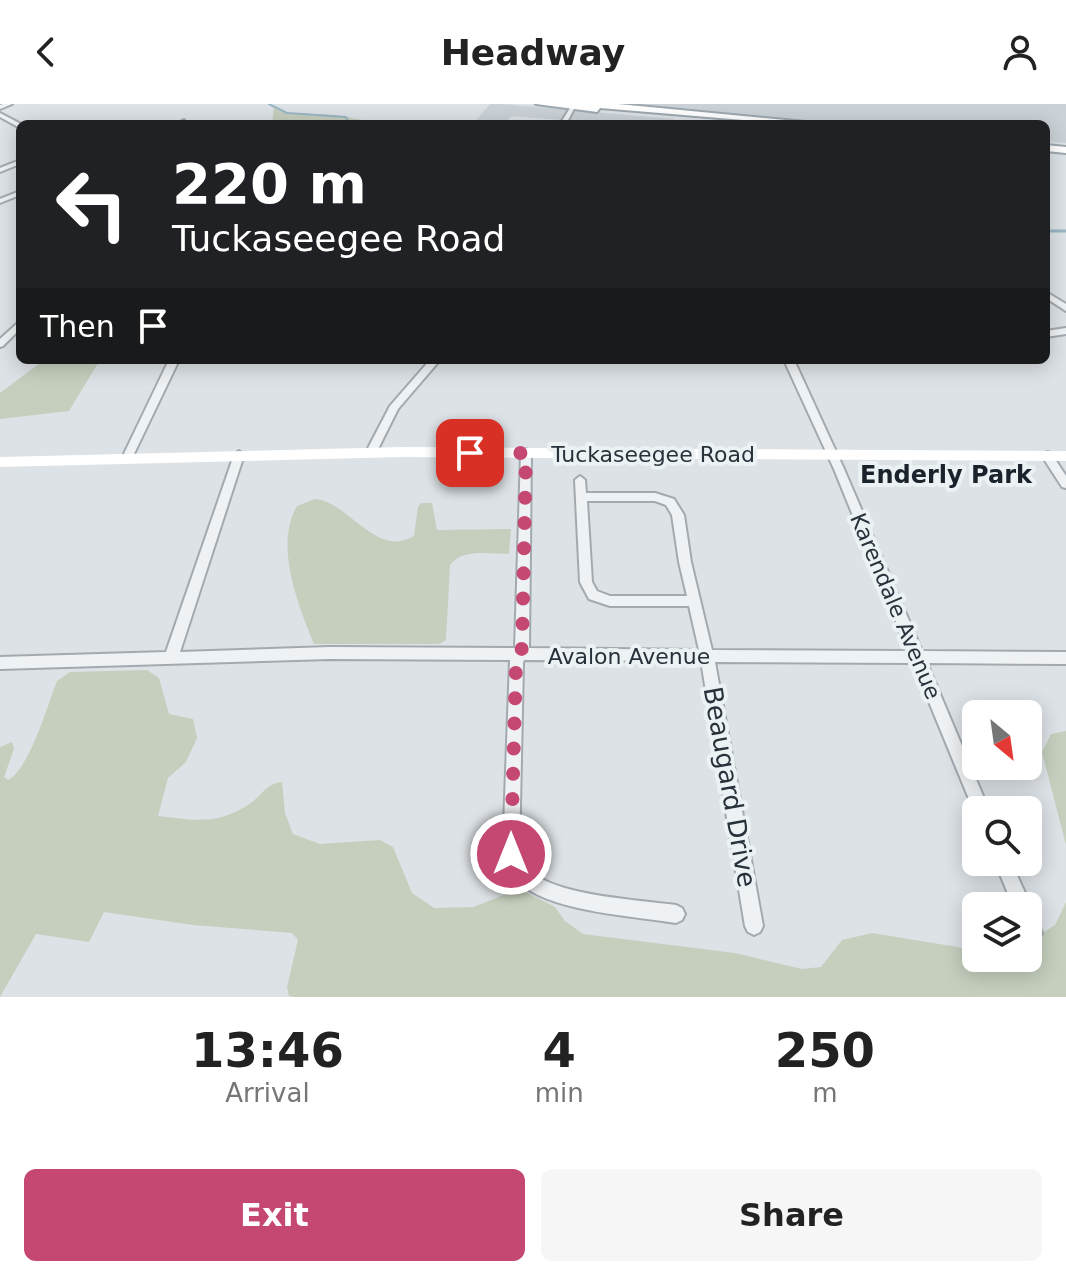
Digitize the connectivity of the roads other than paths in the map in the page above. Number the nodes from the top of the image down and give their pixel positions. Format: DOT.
graph roads {
  1 [pos="9,104"];
  2 [pos="540,104"];
  3 [pos="588,104"];
  4 [pos="0,107"];
  5 [pos="572,107"];
  6 [pos="565,120"];
  7 [pos="722,120"];
  8 [pos="776,120"];
  9 [pos="16,328"];
  10 [pos="0,344"];
  11 [pos="172,364"];
  12 [pos="432,364"];
  13 [pos="791,364"];
  14 [pos="371,452"];
  15 [pos="526,453"];
  16 [pos="239,455"];
  17 [pos="833,455"];
  18 [pos="1047,456"];
  19 [pos="1066,456"];
  20 [pos="127,458"];
  21 [pos="0,462"];
  22 [pos="580,480"];
  23 [pos="1066,484"];
  24 [pos="582,497"];
  25 [pos="695,601"];
  26 [pos="172,655"];
  27 [pos="519,655"];
  28 [pos="707,656"];
  29 [pos="917,657"];
  30 [pos="1066,658"];
  31 [pos="0,663"];
  32 [pos="975,796"];
  33 [pos="676,914"];
  34 [pos="754,926"];
  1 -- 4 [label="street"];
  2 -- 5 [label="main road"];
  3 -- 8 [label="main road"];
  5 -- 6 [label="street"];
  5 -- 7 [label="main road"];
  9 -- 10 [label="street"];
  11 -- 20 [label="street"];
  12 -- 14 [label="street"];
  13 -- 17 [label="street, Karendale Avenue"];
  14 -- 15 [label="main road, Tuckaseegee Road"];
  14 -- 16 [label="main road, Tuckaseegee Road"];
  15 -- 17 [label="main road, Tuckaseegee Road"];
  15 -- 27 [label="street"];
  16 -- 20 [label="main road, Tuckaseegee Road"];
  16 -- 26 [label="street"];
  17 -- 18 [label="main road, Tuckaseegee Road"];
  17 -- 29 [label="street, Karendale Avenue"];
  18 -- 19 [label="main road, Tuckaseegee Road"];
  18 -- 23 [label="street"];
  20 -- 21 [label="main road, Tuckaseegee Road"];
  22 -- 24 [label="street"];
  24 -- 25 [label="street, Beaugard Drive"];
  24 -- 25 [label="street"];
  25 -- 28 [label="street, Beaugard Drive"];
  26 -- 27 [label="street, Avalon Avenue"];
  26 -- 31 [label="street, Avalon Avenue"];
  27 -- 28 [label="street, Avalon Avenue"];
  27 -- 33 [label="street"];
  28 -- 29 [label="street, Avalon Avenue"];
  28 -- 34 [label="street, Beaugard Drive"];
  29 -- 30 [label="street, Avalon Avenue"];
  29 -- 32 [label="street, Karendale Avenue"];
}
